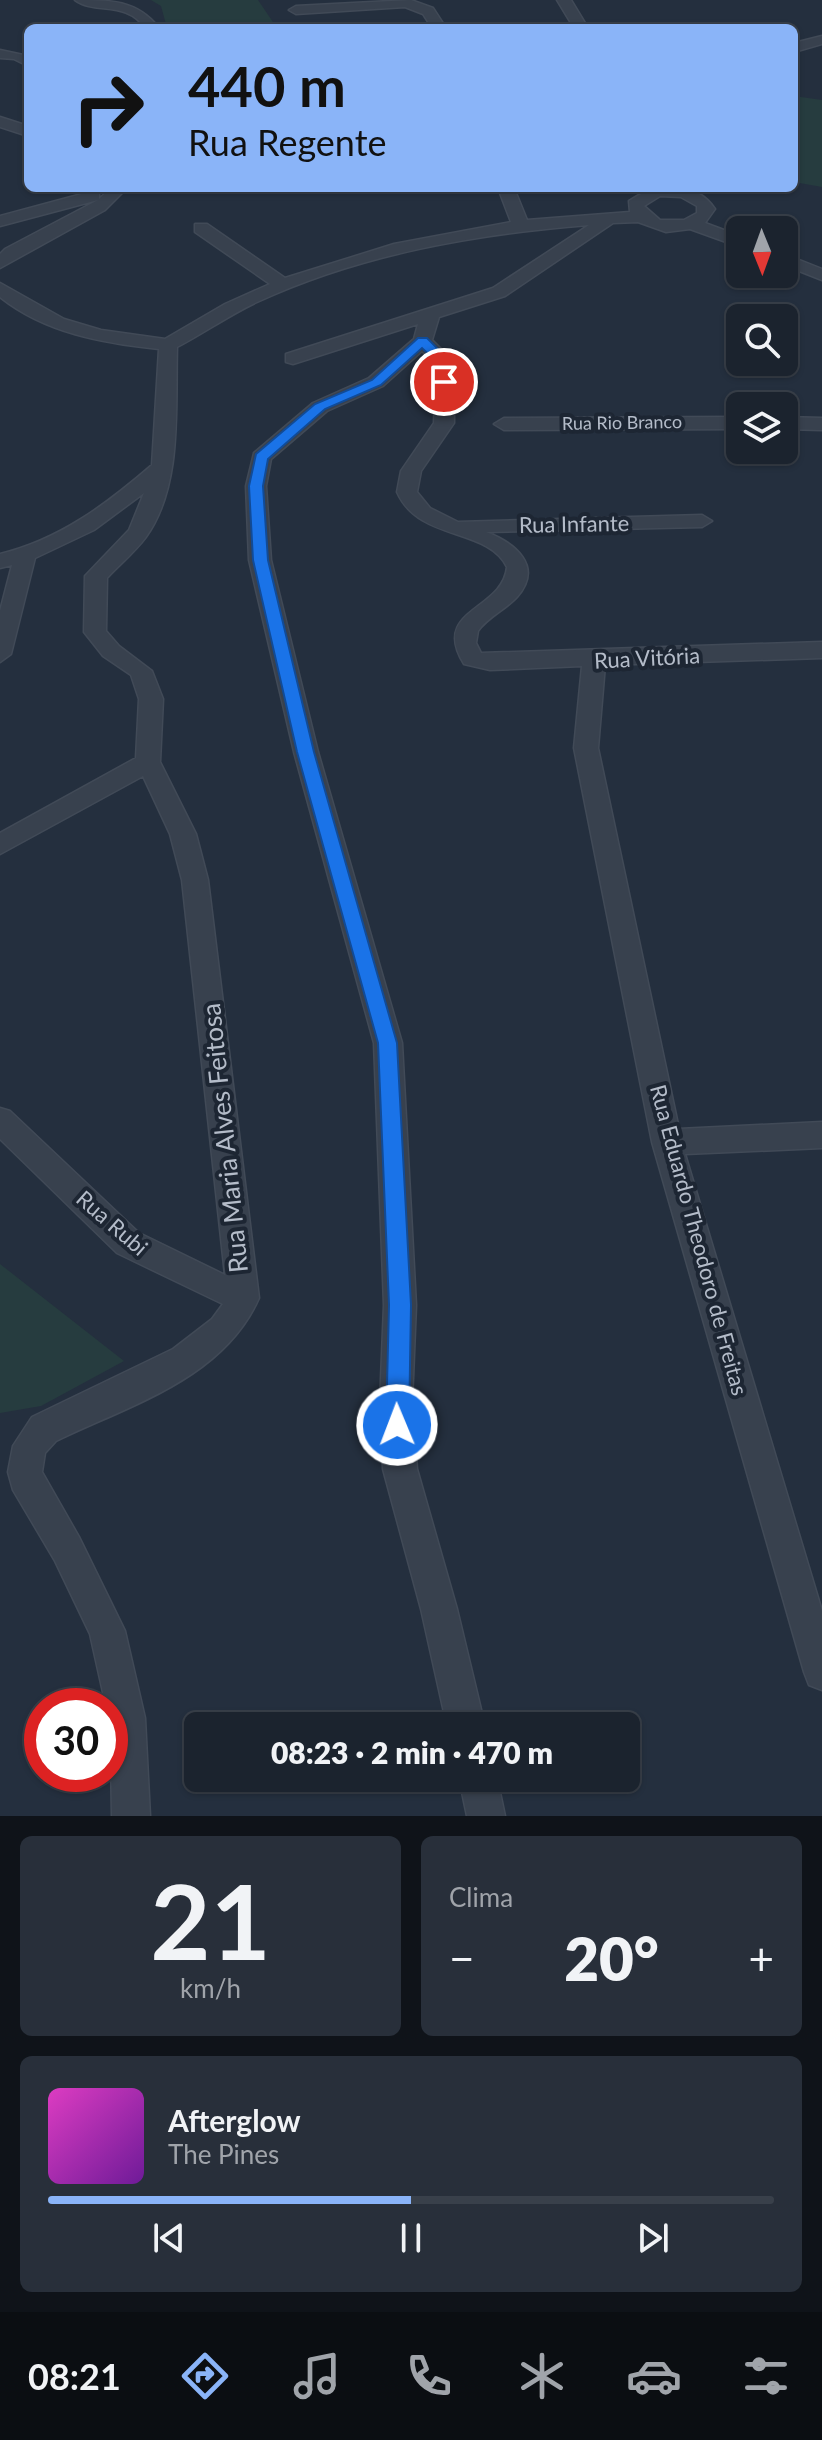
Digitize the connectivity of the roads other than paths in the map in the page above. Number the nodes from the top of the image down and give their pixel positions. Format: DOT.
graph roads {
  1 [pos="82,0"];
  2 [pos="281,0"];
  3 [pos="565,0"];
  4 [pos="109,1"];
  5 [pos="296,10"];
  6 [pos="149,24"];
  7 [pos="298,24"];
  8 [pos="436,24"];
  9 [pos="579,24"];
  10 [pos="822,40"];
  11 [pos="798,47"];
  12 [pos="0,54"];
  13 [pos="24,59"];
  14 [pos="0,122"];
  15 [pos="24,130"];
  16 [pos="105,192"];
  17 [pos="115,192"];
  18 [pos="508,192"];
  19 [pos="650,192"];
  20 [pos="670,192"];
  21 [pos="640,217"];
  22 [pos="610,218"];
  23 [pos="0,221"];
  24 [pos="692,224"];
  25 [pos="521,226"];
  26 [pos="201,228"];
  27 [pos="726,237"];
  28 [pos="0,263"];
  29 [pos="798,265"];
  30 [pos="822,275"];
  31 [pos="284,285"];
  32 [pos="0,288"];
  33 [pos="426,328"];
  34 [pos="168,345"];
  35 [pos="293,358"];
  36 [pos="726,423"];
  37 [pos="798,423"];
  38 [pos="504,424"];
  39 [pos="822,424"];
  40 [pos="162,467"];
  41 [pos="702,521"];
  42 [pos="445,526"];
  43 [pos="25,556"];
  44 [pos="0,561"];
  45 [pos="822,650"];
  46 [pos="0,654"];
  47 [pos="594,661"];
  48 [pos="148,762"];
  49 [pos="0,845"];
  50 [pos="0,1120"];
  51 [pos="822,1135"];
  52 [pos="667,1142"];
  53 [pos="243,1298"];
  54 [pos="822,1672"];
  55 [pos="463,1712"];
  56 [pos="481,1792"];
  57 [pos="131,1816"];
  58 [pos="486,1816"];
  1 -- 4 [label="street"];
  2 -- 5 [label="street"];
  3 -- 9 [label="street"];
  4 -- 6 [label="street"];
  5 -- 7 [label="street"];
  5 -- 8 [label="street"];
  10 -- 11 [label="street"];
  12 -- 13 [label="street"];
  14 -- 15 [label="street"];
  16 -- 23 [label="street"];
  17 -- 28 [label="street"];
  18 -- 25 [label="street"];
  19 -- 21 [label="street"];
  20 -- 24 [label="street"];
  21 -- 22 [label="street"];
  21 -- 24 [label="street"];
  22 -- 25 [label="street"];
  22 -- 33 [label="street"];
  24 -- 27 [label="street"];
  25 -- 31 [label="street"];
  26 -- 31 [label="street"];
  29 -- 30 [label="street"];
  31 -- 34 [label="street"];
  32 -- 34 [label="street"];
  33 -- 35 [label="street"];
  33 -- 42 [label="street"];
  33 -- 55 [label="street"];
  34 -- 40 [label="street"];
  36 -- 38 [label="street, Rua Rio Branco"];
  37 -- 39 [label="street"];
  40 -- 43 [label="street"];
  40 -- 48 [label="street"];
  41 -- 42 [label="street, Rua Infante"];
  42 -- 47 [label="street, Rua Vitória"];
  43 -- 44 [label="street"];
  43 -- 46 [label="street"];
  45 -- 47 [label="street, Rua Vitória"];
  47 -- 52 [label="street, Rua Eduardo Theodoro de Freitas"];
  48 -- 49 [label="street"];
  48 -- 53 [label="street, Rua Maria Alves Feitosa"];
  50 -- 53 [label="street, Rua Rubi"];
  51 -- 52 [label="street"];
  52 -- 54 [label="street, Rua Eduardo Theodoro de Freitas"];
  53 -- 57 [label="street, Rua Maria Alves Feitosa"];
  56 -- 58 [label="street"];
}
